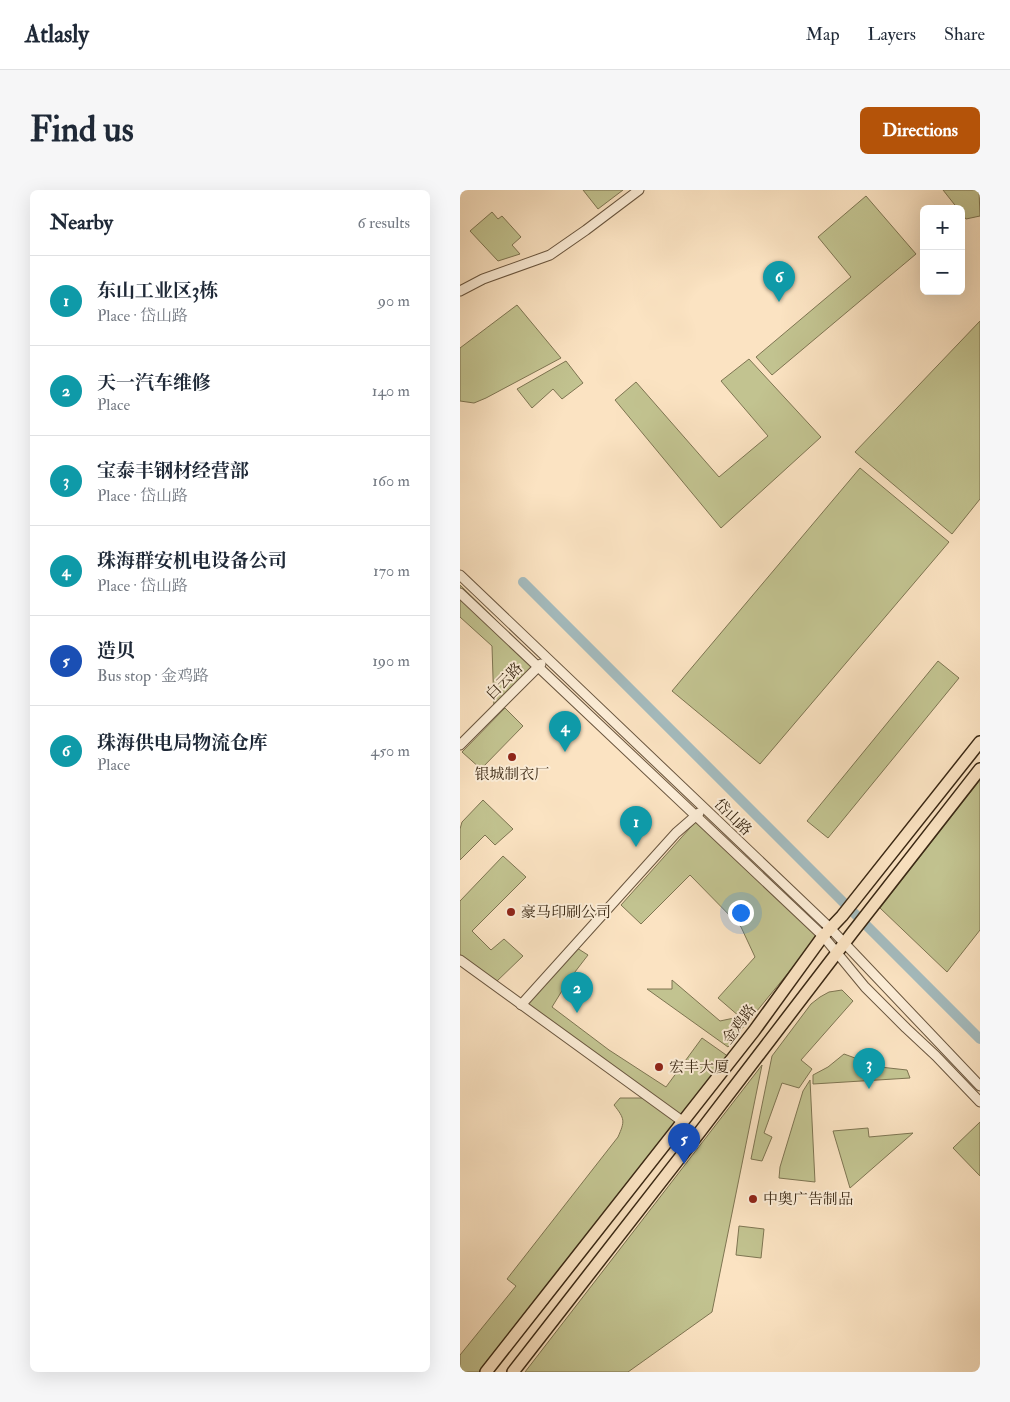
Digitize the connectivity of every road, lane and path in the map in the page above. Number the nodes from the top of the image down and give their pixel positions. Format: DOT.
graph roads {
  1 [pos="639,190"];
  2 [pos="460,292"];
  3 [pos="460,575"];
  4 [pos="460,593"];
  5 [pos="547,658"];
  6 [pos="538,667"];
  7 [pos="980,742"];
  8 [pos="460,745"];
  9 [pos="980,769"];
  10 [pos="704,809"];
  11 [pos="696,816"];
  12 [pos="826,932"];
  13 [pos="840,948"];
  14 [pos="460,960"];
  15 [pos="521,1005"];
  16 [pos="980,1086"];
  17 [pos="980,1102"];
  18 [pos="682,1122"];
  19 [pos="486,1372"];
  20 [pos="513,1372"];
  1 -- 2 [label="street"];
  3 -- 5 [label="street, 岱山路"];
  4 -- 6 [label="street, 岱山路"];
  5 -- 6 [label="street, 白云路"];
  5 -- 10 [label="street, 岱山路"];
  6 -- 8 [label="street, 白云路"];
  6 -- 11 [label="street, 岱山路"];
  7 -- 12 [label="main road, 金鸡路"];
  9 -- 13 [label="main road"];
  10 -- 11 [label="street"];
  10 -- 12 [label="street, 岱山路"];
  11 -- 12 [label="street, 岱山路"];
  11 -- 15 [label="street"];
  12 -- 13 [label="street, 岱山路"];
  12 -- 18 [label="main road, 金鸡路"];
  13 -- 16 [label="street, 岱山路"];
  13 -- 17 [label="street, 岱山路"];
  13 -- 20 [label="main road"];
  14 -- 15 [label="street"];
  15 -- 18 [label="street"];
  18 -- 19 [label="main road, 金鸡路"];
}
